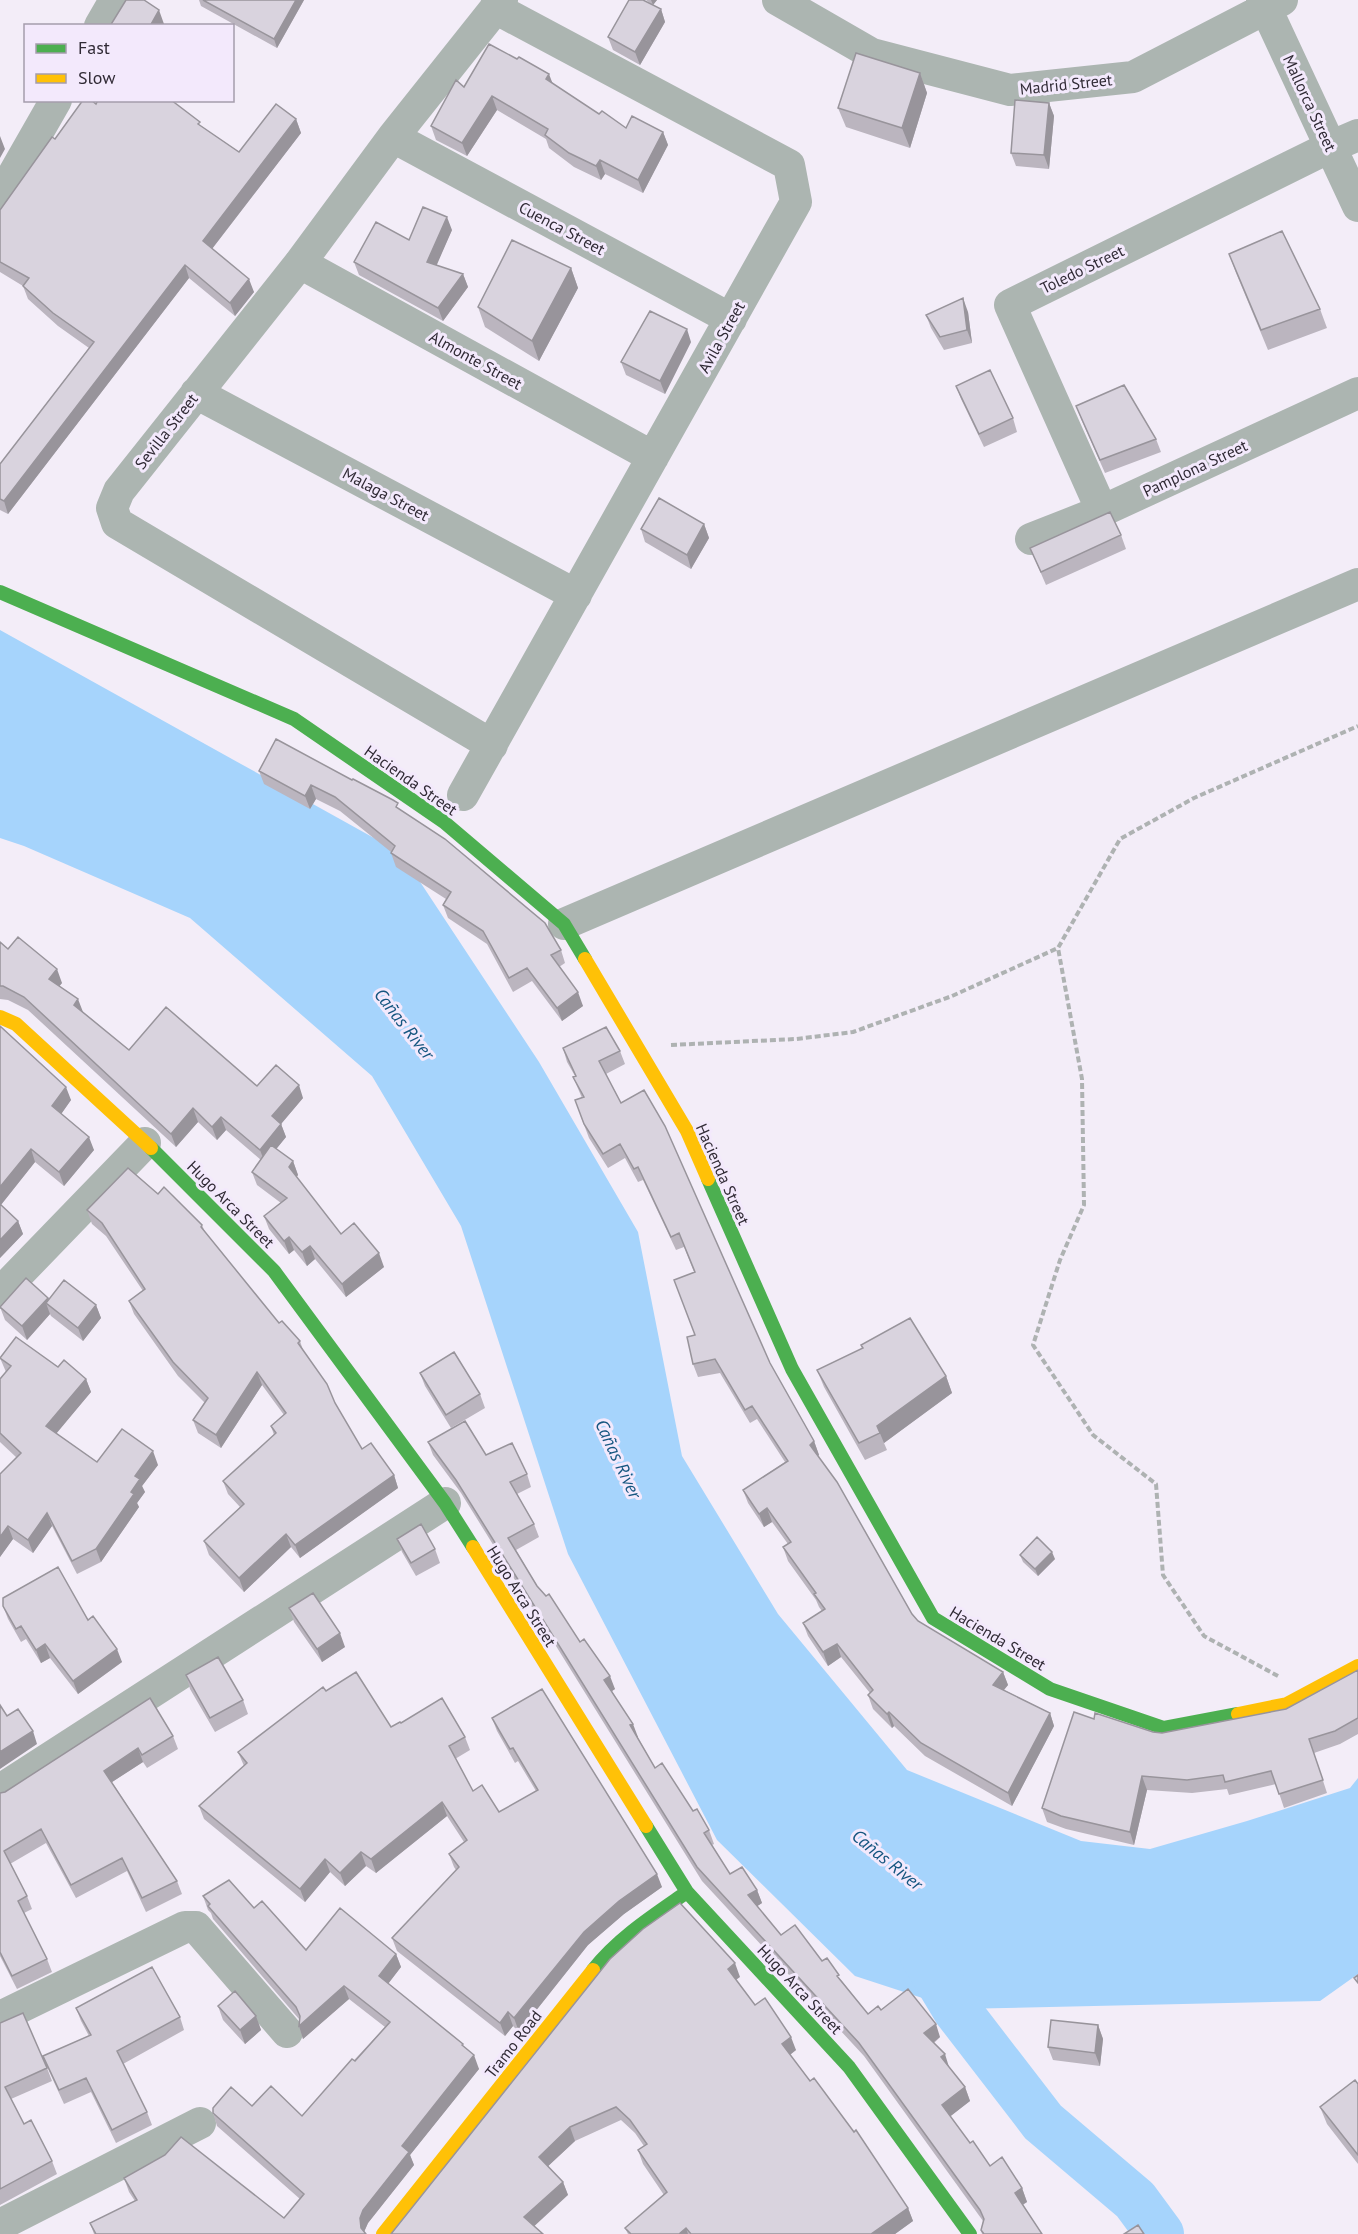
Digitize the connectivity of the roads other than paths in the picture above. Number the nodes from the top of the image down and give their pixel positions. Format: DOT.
graph roads {
  1 [pos="115,0"];
  2 [pos="778,0"];
  3 [pos="1270,3"];
  4 [pos="499,4"];
  5 [pos="101,24"];
  6 [pos="55,102"];
  7 [pos="1358,135"];
  8 [pos="393,137"];
  9 [pos="1330,147"];
  10 [pos="0,198"];
  11 [pos="1358,206"];
  12 [pos="300,263"];
  13 [pos="731,319"];
  14 [pos="196,393"];
  15 [pos="1358,393"];
  16 [pos="653,457"];
  17 [pos="1102,511"];
  18 [pos="1031,539"];
  19 [pos="1358,584"];
  20 [pos="0,592"];
  21 [pos="576,595"];
  22 [pos="492,745"];
  23 [pos="463,795"];
  24 [pos="564,924"];
  25 [pos="0,1017"];
  26 [pos="146,1143"];
  27 [pos="0,1293"];
  28 [pos="445,1503"];
  29 [pos="1358,1666"];
  30 [pos="0,1790"];
  31 [pos="687,1892"];
  32 [pos="0,2017"];
  33 [pos="287,2032"];
  34 [pos="200,2124"];
  35 [pos="9,2226"];
  36 [pos="383,2234"];
  37 [pos="970,2234"];
  1 -- 5 [label="street"];
  2 -- 3 [label="street, Madrid Street"];
  3 -- 9 [label="street, Mallorca Street"];
  4 -- 8 [label="street, Sevilla Street"];
  4 -- 13 [label="street, Avila Street"];
  6 -- 10 [label="street"];
  7 -- 9 [label="street, Toledo Street"];
  8 -- 12 [label="street, Sevilla Street"];
  8 -- 13 [label="street, Cuenca Street"];
  9 -- 11 [label="street, Mallorca Street"];
  9 -- 17 [label="street, Toledo Street"];
  12 -- 14 [label="street, Sevilla Street"];
  12 -- 16 [label="street, Almonte Street"];
  13 -- 16 [label="street, Avila Street"];
  14 -- 21 [label="street, Malaga Street"];
  14 -- 22 [label="street, Sevilla Street"];
  15 -- 17 [label="street, Pamplona Street"];
  16 -- 21 [label="street, Avila Street"];
  17 -- 18 [label="street, Pamplona Street"];
  19 -- 24 [label="street"];
  20 -- 24 [label="street, Hacienda Street"];
  21 -- 22 [label="street, Avila Street"];
  22 -- 23 [label="street, Avila Street"];
  24 -- 29 [label="street, Hacienda Street"];
  25 -- 26 [label="street, Hugo Arca Street"];
  26 -- 27 [label="street"];
  26 -- 28 [label="street, Hugo Arca Street"];
  28 -- 30 [label="street"];
  28 -- 31 [label="street, Hugo Arca Street"];
  31 -- 36 [label="street, Tramo Road"];
  31 -- 37 [label="street, Hugo Arca Street"];
  32 -- 33 [label="street"];
  34 -- 35 [label="street"];
}
